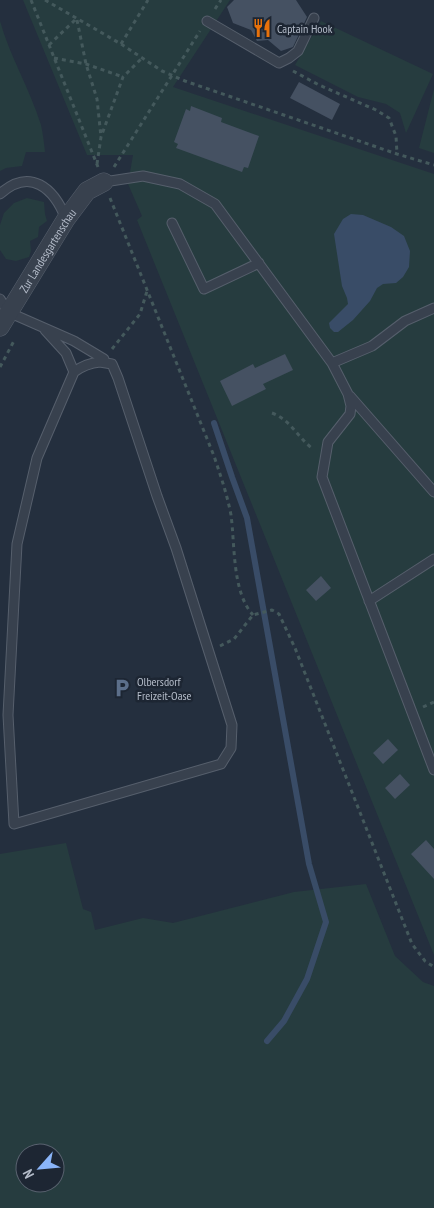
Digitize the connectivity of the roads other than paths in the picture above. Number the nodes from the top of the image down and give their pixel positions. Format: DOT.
graph roads {
  1 [pos="314,18"];
  2 [pos="207,21"];
  3 [pos="104,182"];
  4 [pos="0,194"];
  5 [pos="66,219"];
  6 [pos="172,223"];
  7 [pos="259,263"];
  8 [pos="434,308"];
  9 [pos="3,313"];
  10 [pos="43,327"];
  11 [pos="104,358"];
  12 [pos="332,363"];
  13 [pos="74,372"];
  14 [pos="348,394"];
  15 [pos="434,492"];
  16 [pos="434,559"];
  17 [pos="369,601"];
  18 [pos="434,770"];
  1 -- 2 [label="lane"];
  3 -- 5 [label="street, Zur Landesgartenschau"];
  3 -- 7 [label="lane"];
  4 -- 5 [label="lane"];
  5 -- 9 [label="street, Zur Landesgartenschau"];
  6 -- 7 [label="lane"];
  7 -- 12 [label="lane"];
  8 -- 12 [label="lane"];
  9 -- 10 [label="lane"];
  10 -- 11 [label="lane"];
  10 -- 13 [label="lane"];
  12 -- 14 [label="lane"];
  13 -- 13 [label="lane"];
  14 -- 15 [label="lane"];
  14 -- 17 [label="lane"];
  16 -- 17 [label="lane"];
  17 -- 18 [label="lane"];
}
